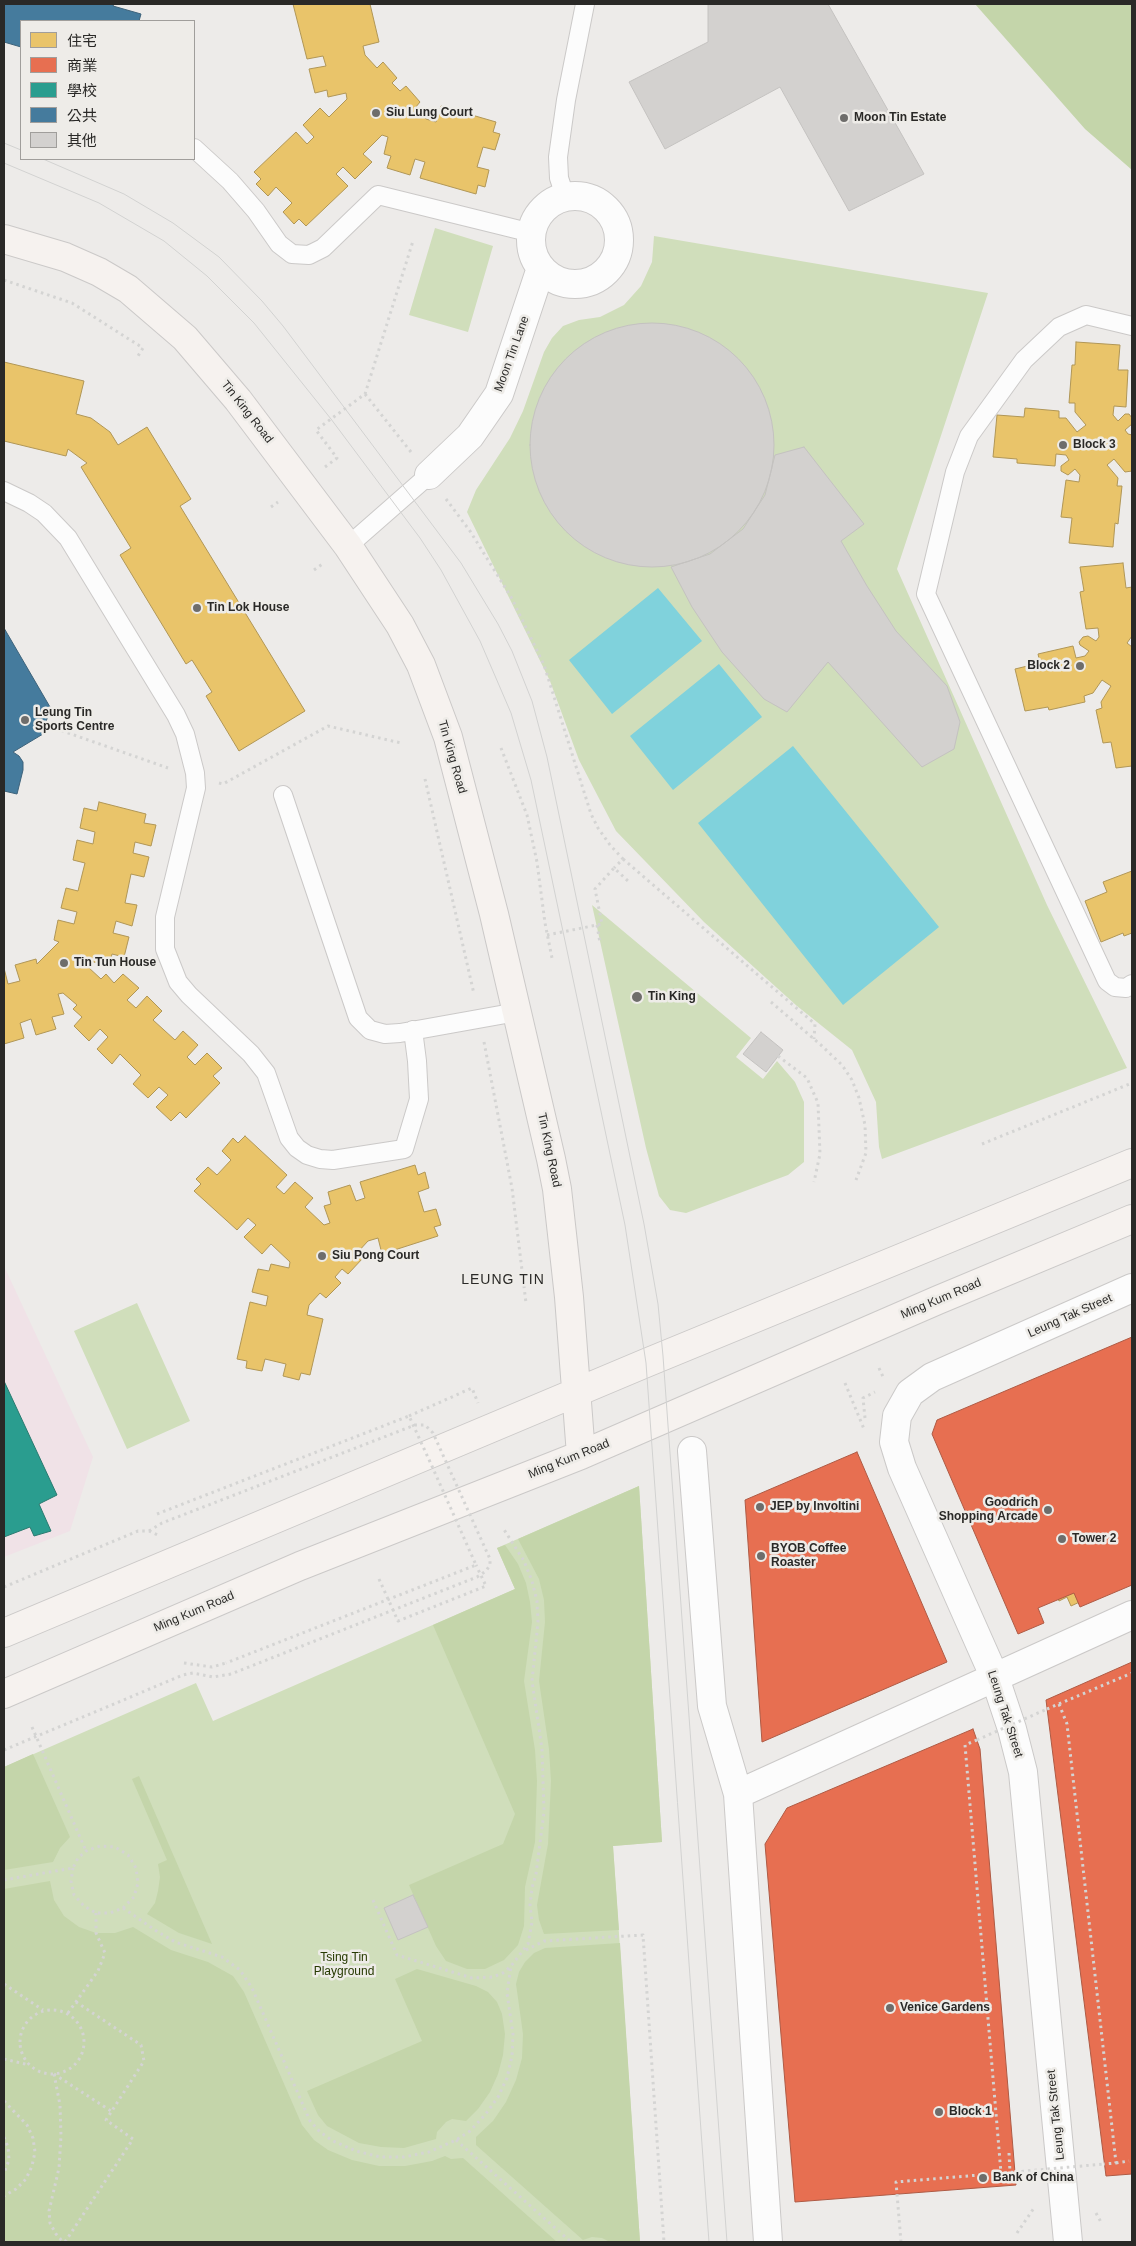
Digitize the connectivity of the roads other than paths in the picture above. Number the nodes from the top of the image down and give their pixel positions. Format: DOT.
graph roads {
  1 [pos="585,4"];
  2 [pos="195,149"];
  3 [pos="565,196"];
  4 [pos="532,233"];
  5 [pos="4,238"];
  6 [pos="541,268"];
  7 [pos="1132,326"];
  8 [pos="429,475"];
  9 [pos="4,491"];
  10 [pos="348,546"];
  11 [pos="283,795"];
  12 [pos="1132,984"];
  13 [pos="517,1012"];
  14 [pos="413,1030"];
  15 [pos="1132,1163"];
  16 [pos="1132,1219"];
  17 [pos="1132,1288"];
  18 [pos="576,1393"];
  19 [pos="692,1451"];
  20 [pos="581,1455"];
  21 [pos="1132,1615"];
  22 [pos="4,1633"];
  23 [pos="984,1683"];
  24 [pos="4,1694"];
  25 [pos="738,1794"];
  26 [pos="768,2242"];
  27 [pos="1068,2242"];
  1 -- 3 [label="lane"];
  2 -- 4 [label="lane"];
  3 -- 4 [label="street"];
  3 -- 6 [label="street"];
  4 -- 6 [label="street"];
  5 -- 10 [label="main road, Tin King Road"];
  6 -- 8 [label="street, Moon Tin Lane"];
  7 -- 12 [label="lane"];
  8 -- 10 [label="lane"];
  9 -- 14 [label="lane"];
  10 -- 13 [label="main road, Tin King Road"];
  11 -- 14 [label="lane"];
  13 -- 14 [label="lane"];
  13 -- 18 [label="main road, Tin King Road"];
  15 -- 18 [label="main road"];
  16 -- 20 [label="main road, Ming Kum Road"];
  17 -- 23 [label="street, Leung Tak Street"];
  18 -- 20 [label="main road, Tin King Road"];
  18 -- 22 [label="main road"];
  19 -- 25 [label="street"];
  20 -- 24 [label="main road, Ming Kum Road"];
  21 -- 23 [label="street"];
  23 -- 25 [label="street"];
  23 -- 27 [label="street, Leung Tak Street"];
  25 -- 26 [label="street"];
}
